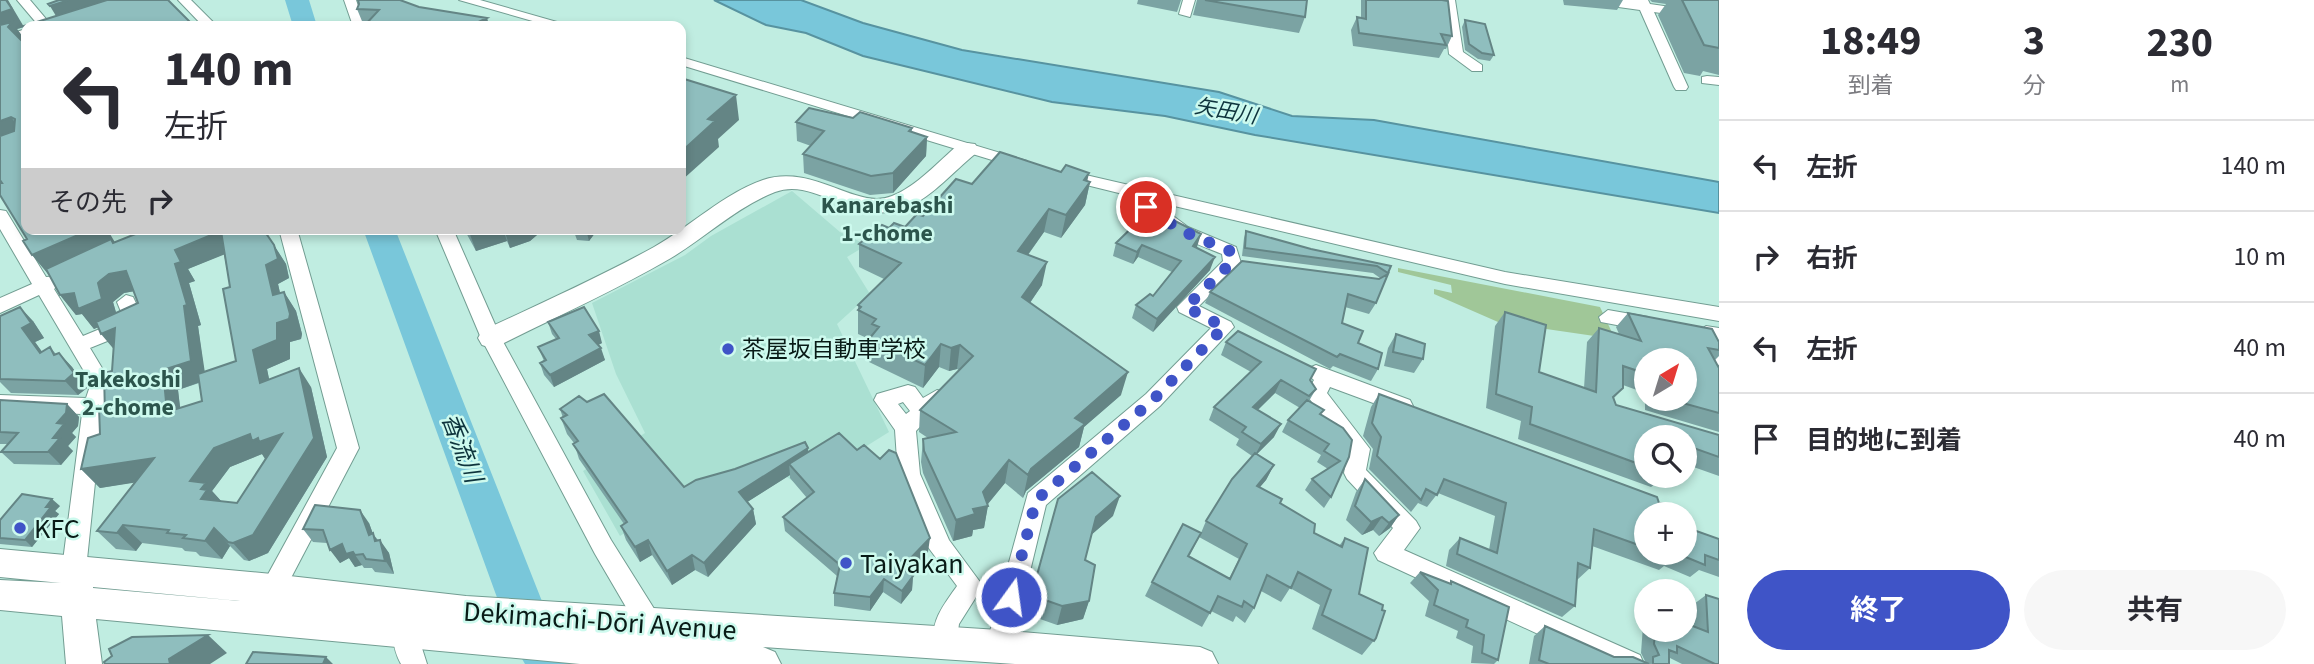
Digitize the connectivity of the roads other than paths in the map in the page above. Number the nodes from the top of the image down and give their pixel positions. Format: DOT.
graph roads {
  1 [pos="23,0"];
  2 [pos="184,0"];
  3 [pos="350,0"];
  4 [pos="465,0"];
  5 [pos="1189,0"];
  6 [pos="1449,0"];
  7 [pos="1597,0"];
  8 [pos="1644,3"];
  9 [pos="1185,14"];
  10 [pos="1719,18"];
  11 [pos="47,21"];
  12 [pos="205,21"];
  13 [pos="357,21"];
  14 [pos="545,21"];
  15 [pos="21,35"];
  16 [pos="0,41"];
  17 [pos="686,63"];
  18 [pos="1477,68"];
  19 [pos="1681,87"];
  20 [pos="967,149"];
  21 [pos="1142,193"];
  22 [pos="0,215"];
  23 [pos="290,235"];
  24 [pos="446,235"];
  25 [pos="68,275"];
  26 [pos="44,286"];
  27 [pos="126,302"];
  28 [pos="0,306"];
  29 [pos="1719,314"];
  30 [pos="1608,317"];
  31 [pos="1224,327"];
  32 [pos="1712,334"];
  33 [pos="491,338"];
  34 [pos="1247,339"];
  35 [pos="79,345"];
  36 [pos="1719,358"];
  37 [pos="1303,367"];
  38 [pos="1325,378"];
  39 [pos="956,379"];
  40 [pos="0,403"];
  41 [pos="93,406"];
  42 [pos="922,412"];
  43 [pos="1425,414"];
  44 [pos="905,428"];
  45 [pos="0,563"];
  46 [pos="76,584"];
  47 [pos="272,589"];
  48 [pos="0,595"];
  49 [pos="636,632"];
  50 [pos="829,636"];
  51 [pos="946,643"];
  52 [pos="999,646"];
  53 [pos="410,649"];
  54 [pos="684,661"];
  55 [pos="85,664"];
  56 [pos="763,664"];
  57 [pos="1036,664"];
  58 [pos="1200,664"];
  59 [pos="1631,664"];
  1 -- 11 [label="street"];
  2 -- 12 [label="street"];
  3 -- 13 [label="street"];
  4 -- 14 [label="street"];
  5 -- 9 [label="street"];
  6 -- 18 [label="street"];
  7 -- 8 [label="street"];
  8 -- 10 [label="street"];
  8 -- 19 [label="street"];
  15 -- 16 [label="street"];
  17 -- 20 [label="street"];
  20 -- 21 [label="street"];
  20 -- 33 [label="main road"];
  21 -- 29 [label="street"];
  21 -- 31 [label="street"];
  22 -- 26 [label="street"];
  23 -- 47 [label="street"];
  24 -- 33 [label="street"];
  25 -- 26 [label="street"];
  26 -- 28 [label="street"];
  26 -- 35 [label="street"];
  27 -- 35 [label="street"];
  30 -- 32 [label="street"];
  31 -- 34 [label="street"];
  31 -- 52 [label="street"];
  32 -- 36 [label="street"];
  33 -- 49 [label="street"];
  35 -- 41 [label="street"];
  37 -- 38 [label="street"];
  38 -- 43 [label="street"];
  38 -- 59 [label="street"];
  39 -- 42 [label="street"];
  40 -- 41 [label="street"];
  41 -- 46 [label="street"];
  42 -- 44 [label="street"];
  42 -- 44 [label="street"];
  44 -- 51 [label="street"];
  45 -- 46 [label="main road, Dekimachi-Dōri Avenue"];
  46 -- 47 [label="main road, Dekimachi-Dōri Avenue"];
  46 -- 48 [label="main road, Dekimachi-Dōri Avenue"];
  46 -- 53 [label="main road, Dekimachi-Dōri Avenue"];
  46 -- 55 [label="main road"];
  47 -- 49 [label="main road, Dekimachi-Dōri Avenue"];
  49 -- 50 [label="main road, Dekimachi-Dōri Avenue"];
  49 -- 53 [label="main road, Dekimachi-Dōri Avenue"];
  49 -- 54 [label="main road, Dekimachi-Dōri Avenue"];
  50 -- 51 [label="main road, Dekimachi-Dōri Avenue"];
  50 -- 57 [label="street"];
  51 -- 52 [label="main road, Dekimachi-Dōri Avenue"];
  52 -- 58 [label="main road, Dekimachi-Dōri Avenue"];
  54 -- 56 [label="main road, Dekimachi-Dōri Avenue"];
}
